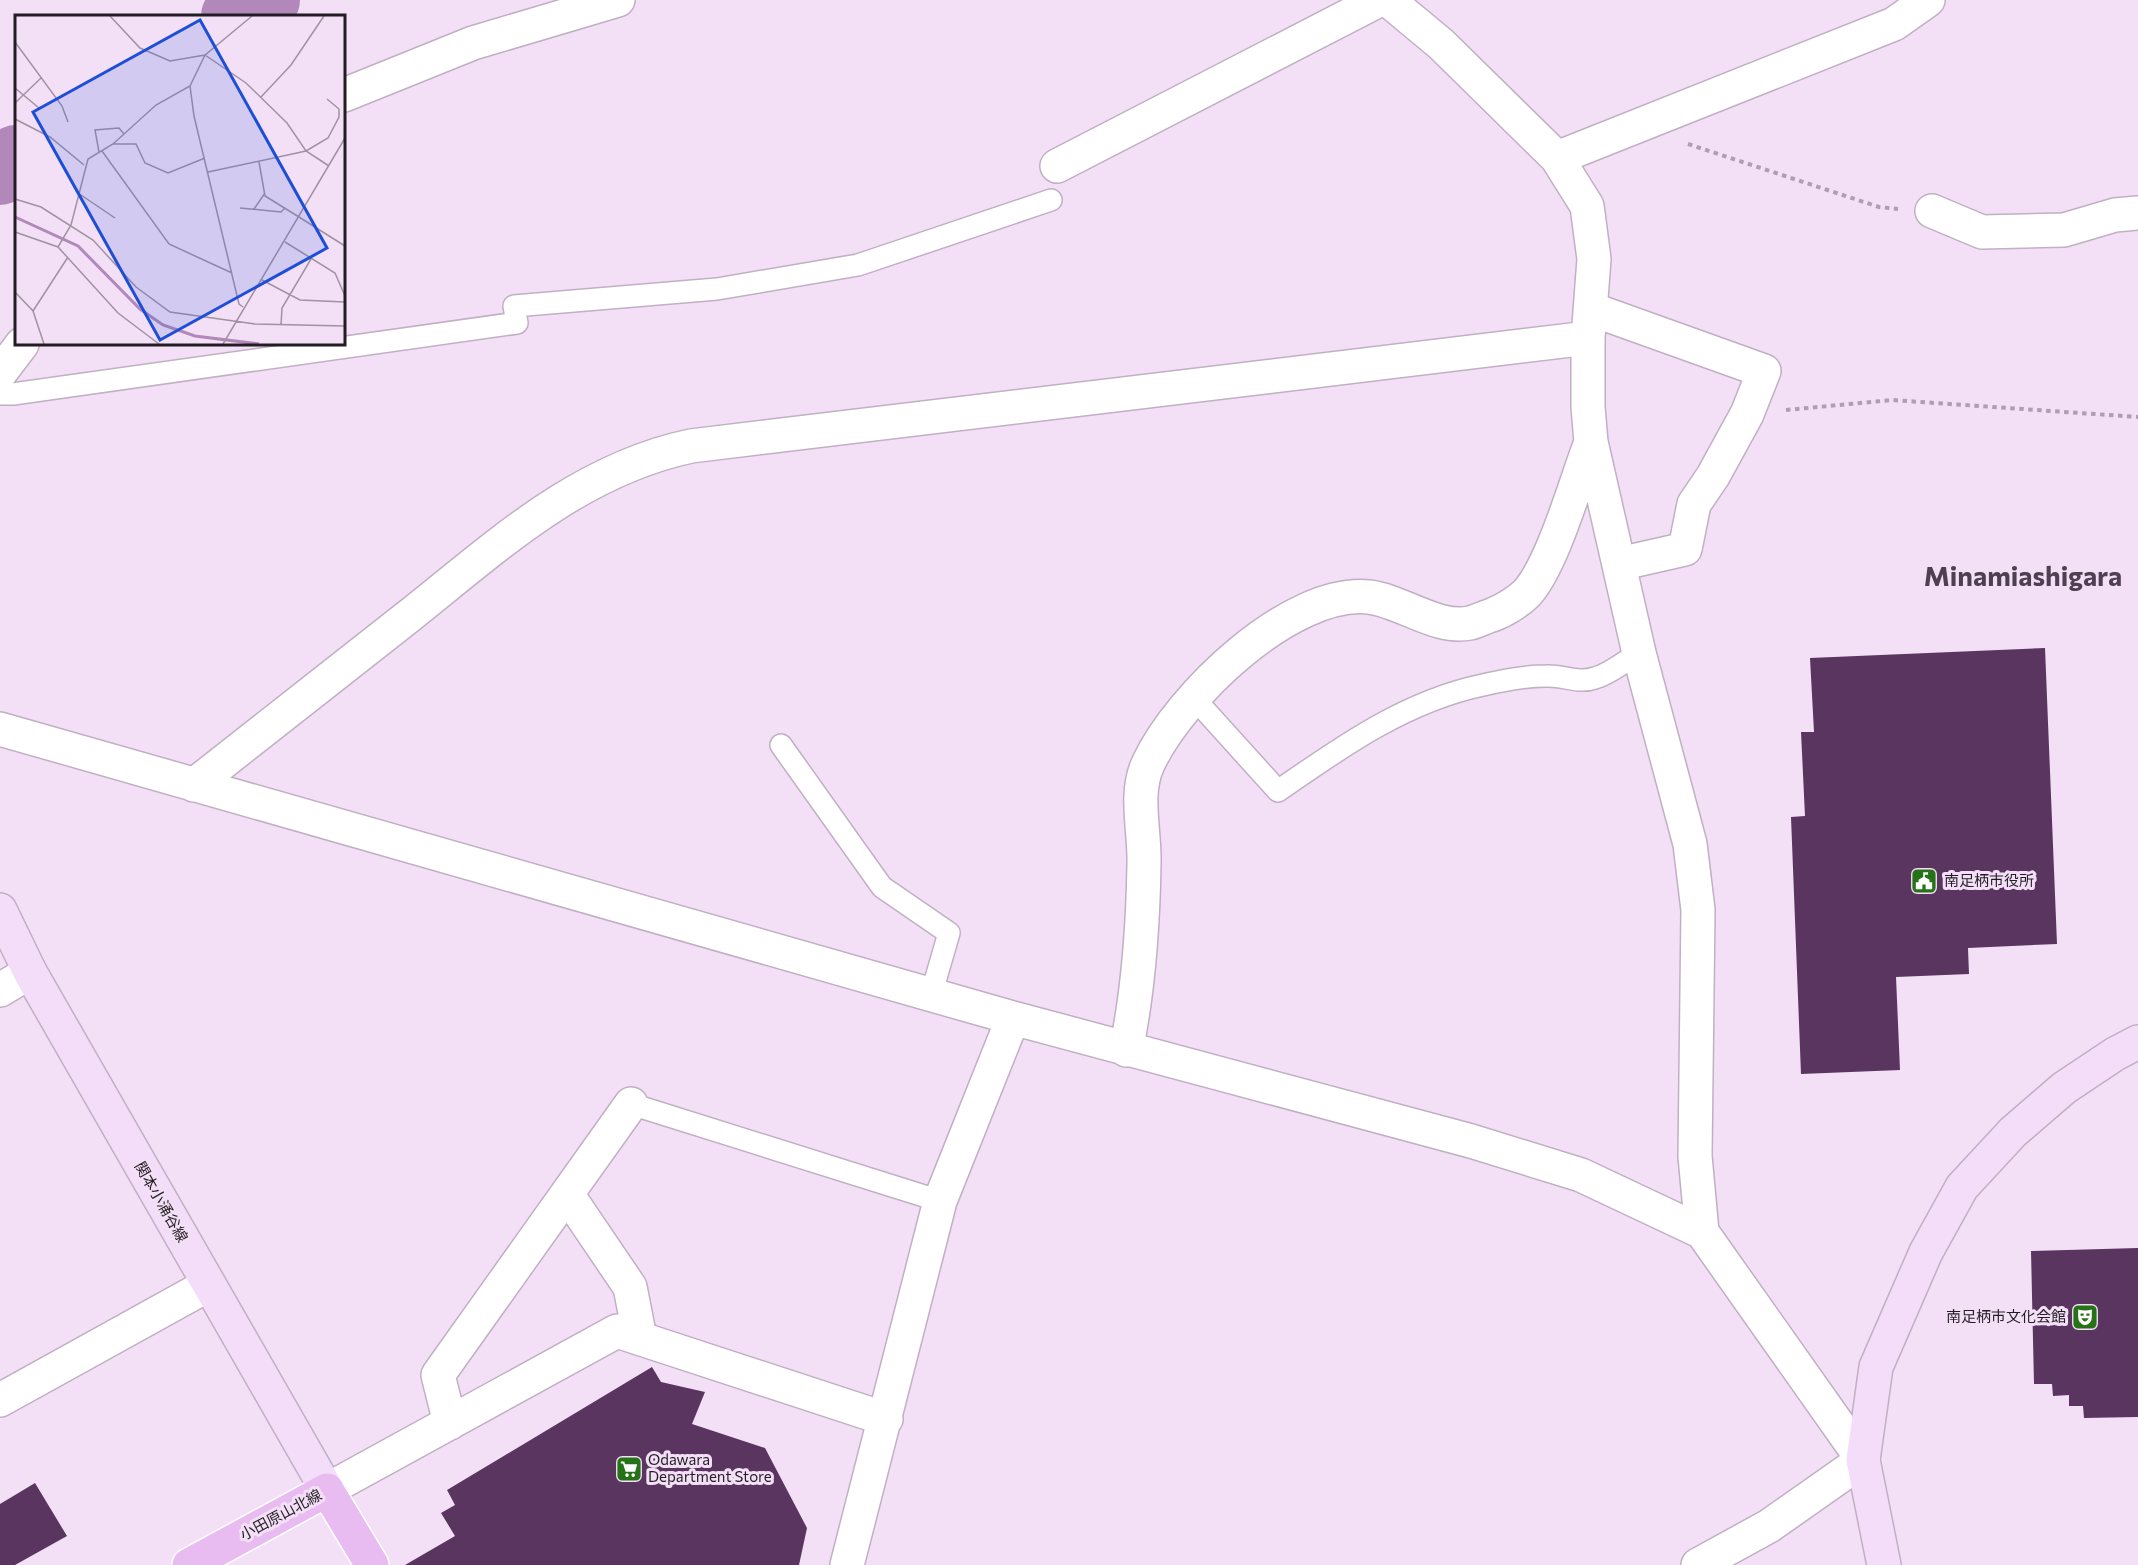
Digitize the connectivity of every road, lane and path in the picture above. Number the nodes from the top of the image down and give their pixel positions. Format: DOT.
graph roads {
  1 [pos="618,0"];
  2 [pos="1379,0"];
  3 [pos="1388,0"];
  4 [pos="1929,0"];
  5 [pos="345,95"];
  6 [pos="1637,126"];
  7 [pos="1557,158"];
  8 [pos="1057,166"];
  9 [pos="1051,200"];
  10 [pos="1932,212"];
  11 [pos="2138,213"];
  12 [pos="1590,324"];
  13 [pos="21,345"];
  14 [pos="0,373"];
  15 [pos="0,394"];
  16 [pos="1747,414"];
  17 [pos="2138,417"];
  18 [pos="1591,442"];
  19 [pos="1619,564"];
  20 [pos="1639,653"];
  21 [pos="1193,697"];
  22 [pos="0,729"];
  23 [pos="781,745"];
  24 [pos="194,785"];
  25 [pos="0,910"];
  26 [pos="30,972"];
  27 [pos="0,990"];
  28 [pos="931,995"];
  29 [pos="1013,1018"];
  30 [pos="2138,1042"];
  31 [pos="1126,1050"];
  32 [pos="631,1104"];
  33 [pos="567,1194"];
  34 [pos="940,1201"];
  35 [pos="1702,1232"];
  36 [pos="208,1285"];
  37 [pos="640,1338"];
  38 [pos="0,1400"];
  39 [pos="886,1419"];
  40 [pos="450,1423"];
  41 [pos="1863,1460"];
  42 [pos="327,1490"];
  43 [pos="189,1565"];
  44 [pos="372,1565"];
  45 [pos="847,1565"];
  46 [pos="1698,1565"];
  47 [pos="1884,1565"];
  1 -- 5 [label="street"];
  2 -- 8 [label="street"];
  3 -- 7 [label="street"];
  4 -- 6 [label="street"];
  6 -- 7 [label="street"];
  6 -- 10 [label="path"];
  7 -- 12 [label="street"];
  9 -- 15 [label="lane"];
  10 -- 11 [label="street"];
  12 -- 16 [label="street"];
  12 -- 18 [label="street"];
  12 -- 24 [label="street"];
  13 -- 14 [label="street"];
  16 -- 17 [label="path"];
  16 -- 19 [label="street"];
  18 -- 19 [label="street"];
  18 -- 21 [label="street"];
  19 -- 20 [label="street"];
  20 -- 21 [label="lane"];
  20 -- 35 [label="street"];
  21 -- 31 [label="street"];
  22 -- 24 [label="street"];
  23 -- 28 [label="lane"];
  24 -- 28 [label="street"];
  25 -- 26 [label="main road, 関本小涌谷線"];
  26 -- 27 [label="street"];
  26 -- 36 [label="main road, 関本小涌谷線"];
  28 -- 29 [label="street"];
  29 -- 31 [label="street"];
  29 -- 34 [label="street"];
  30 -- 41 [label="main road"];
  31 -- 35 [label="street"];
  32 -- 33 [label="street"];
  32 -- 34 [label="lane"];
  33 -- 37 [label="street"];
  33 -- 40 [label="street"];
  34 -- 39 [label="street"];
  35 -- 41 [label="street"];
  36 -- 38 [label="street"];
  36 -- 42 [label="main road, 関本小涌谷線"];
  37 -- 39 [label="street"];
  37 -- 40 [label="street"];
  39 -- 45 [label="street"];
  40 -- 42 [label="street"];
  41 -- 46 [label="street"];
  41 -- 47 [label="main road"];
  42 -- 43 [label="main road, 小田原山北線"];
  42 -- 44 [label="main road, 小田原山北線"];
}
